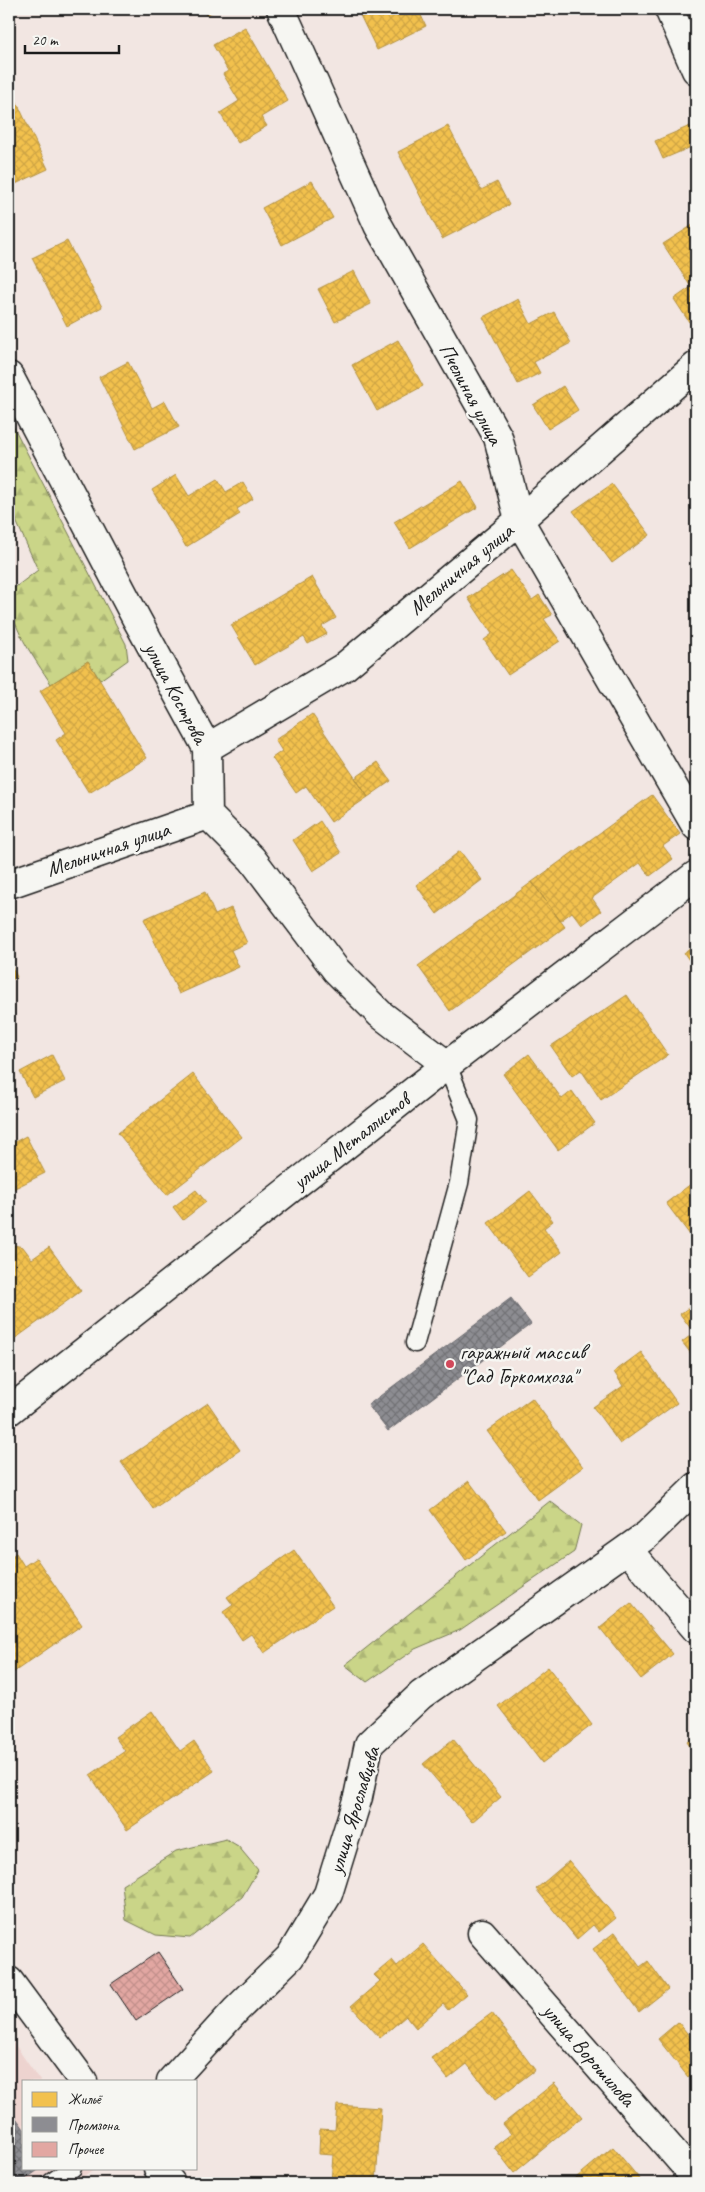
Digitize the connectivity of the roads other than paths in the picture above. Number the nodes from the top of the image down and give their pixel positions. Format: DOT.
graph roads {
  1 [pos="281,9"];
  2 [pos="669,9"];
  3 [pos="696,70"];
  4 [pos="696,366"];
  5 [pos="9,376"];
  6 [pos="519,520"];
  7 [pos="207,748"];
  8 [pos="208,815"];
  9 [pos="696,826"];
  10 [pos="696,875"];
  11 [pos="9,884"];
  12 [pos="447,1065"];
  13 [pos="415,1343"];
  14 [pos="9,1411"];
  15 [pos="696,1487"];
  16 [pos="627,1550"];
  17 [pos="696,1628"];
  18 [pos="482,1933"];
  19 [pos="9,1981"];
  20 [pos="82,2080"];
  21 [pos="172,2080"];
  22 [pos="69,2170"];
  23 [pos="160,2170"];
  24 [pos="696,2178"];
  25 [pos="51,2183"];
  26 [pos="171,2183"];
  1 -- 6 [label="street, Пчелиная улица"];
  2 -- 3 [label="street"];
  4 -- 6 [label="street, Мельничная улица"];
  5 -- 7 [label="street, улица Кострова"];
  6 -- 7 [label="street, Мельничная улица"];
  6 -- 9 [label="street, Пчелиная улица"];
  7 -- 8 [label="street, улица Кострова"];
  8 -- 11 [label="street, Мельничная улица"];
  8 -- 12 [label="street"];
  10 -- 12 [label="street, улица Металлистов"];
  12 -- 13 [label="lane"];
  12 -- 14 [label="street, улица Металлистов"];
  15 -- 16 [label="street, улица Ярославцева"];
  16 -- 17 [label="street"];
  16 -- 21 [label="street, улица Ярославцева"];
  18 -- 24 [label="street, улица Ворошилова"];
  19 -- 20 [label="street"];
  22 -- 25 [label="lane"];
  23 -- 26 [label="street"];
}
